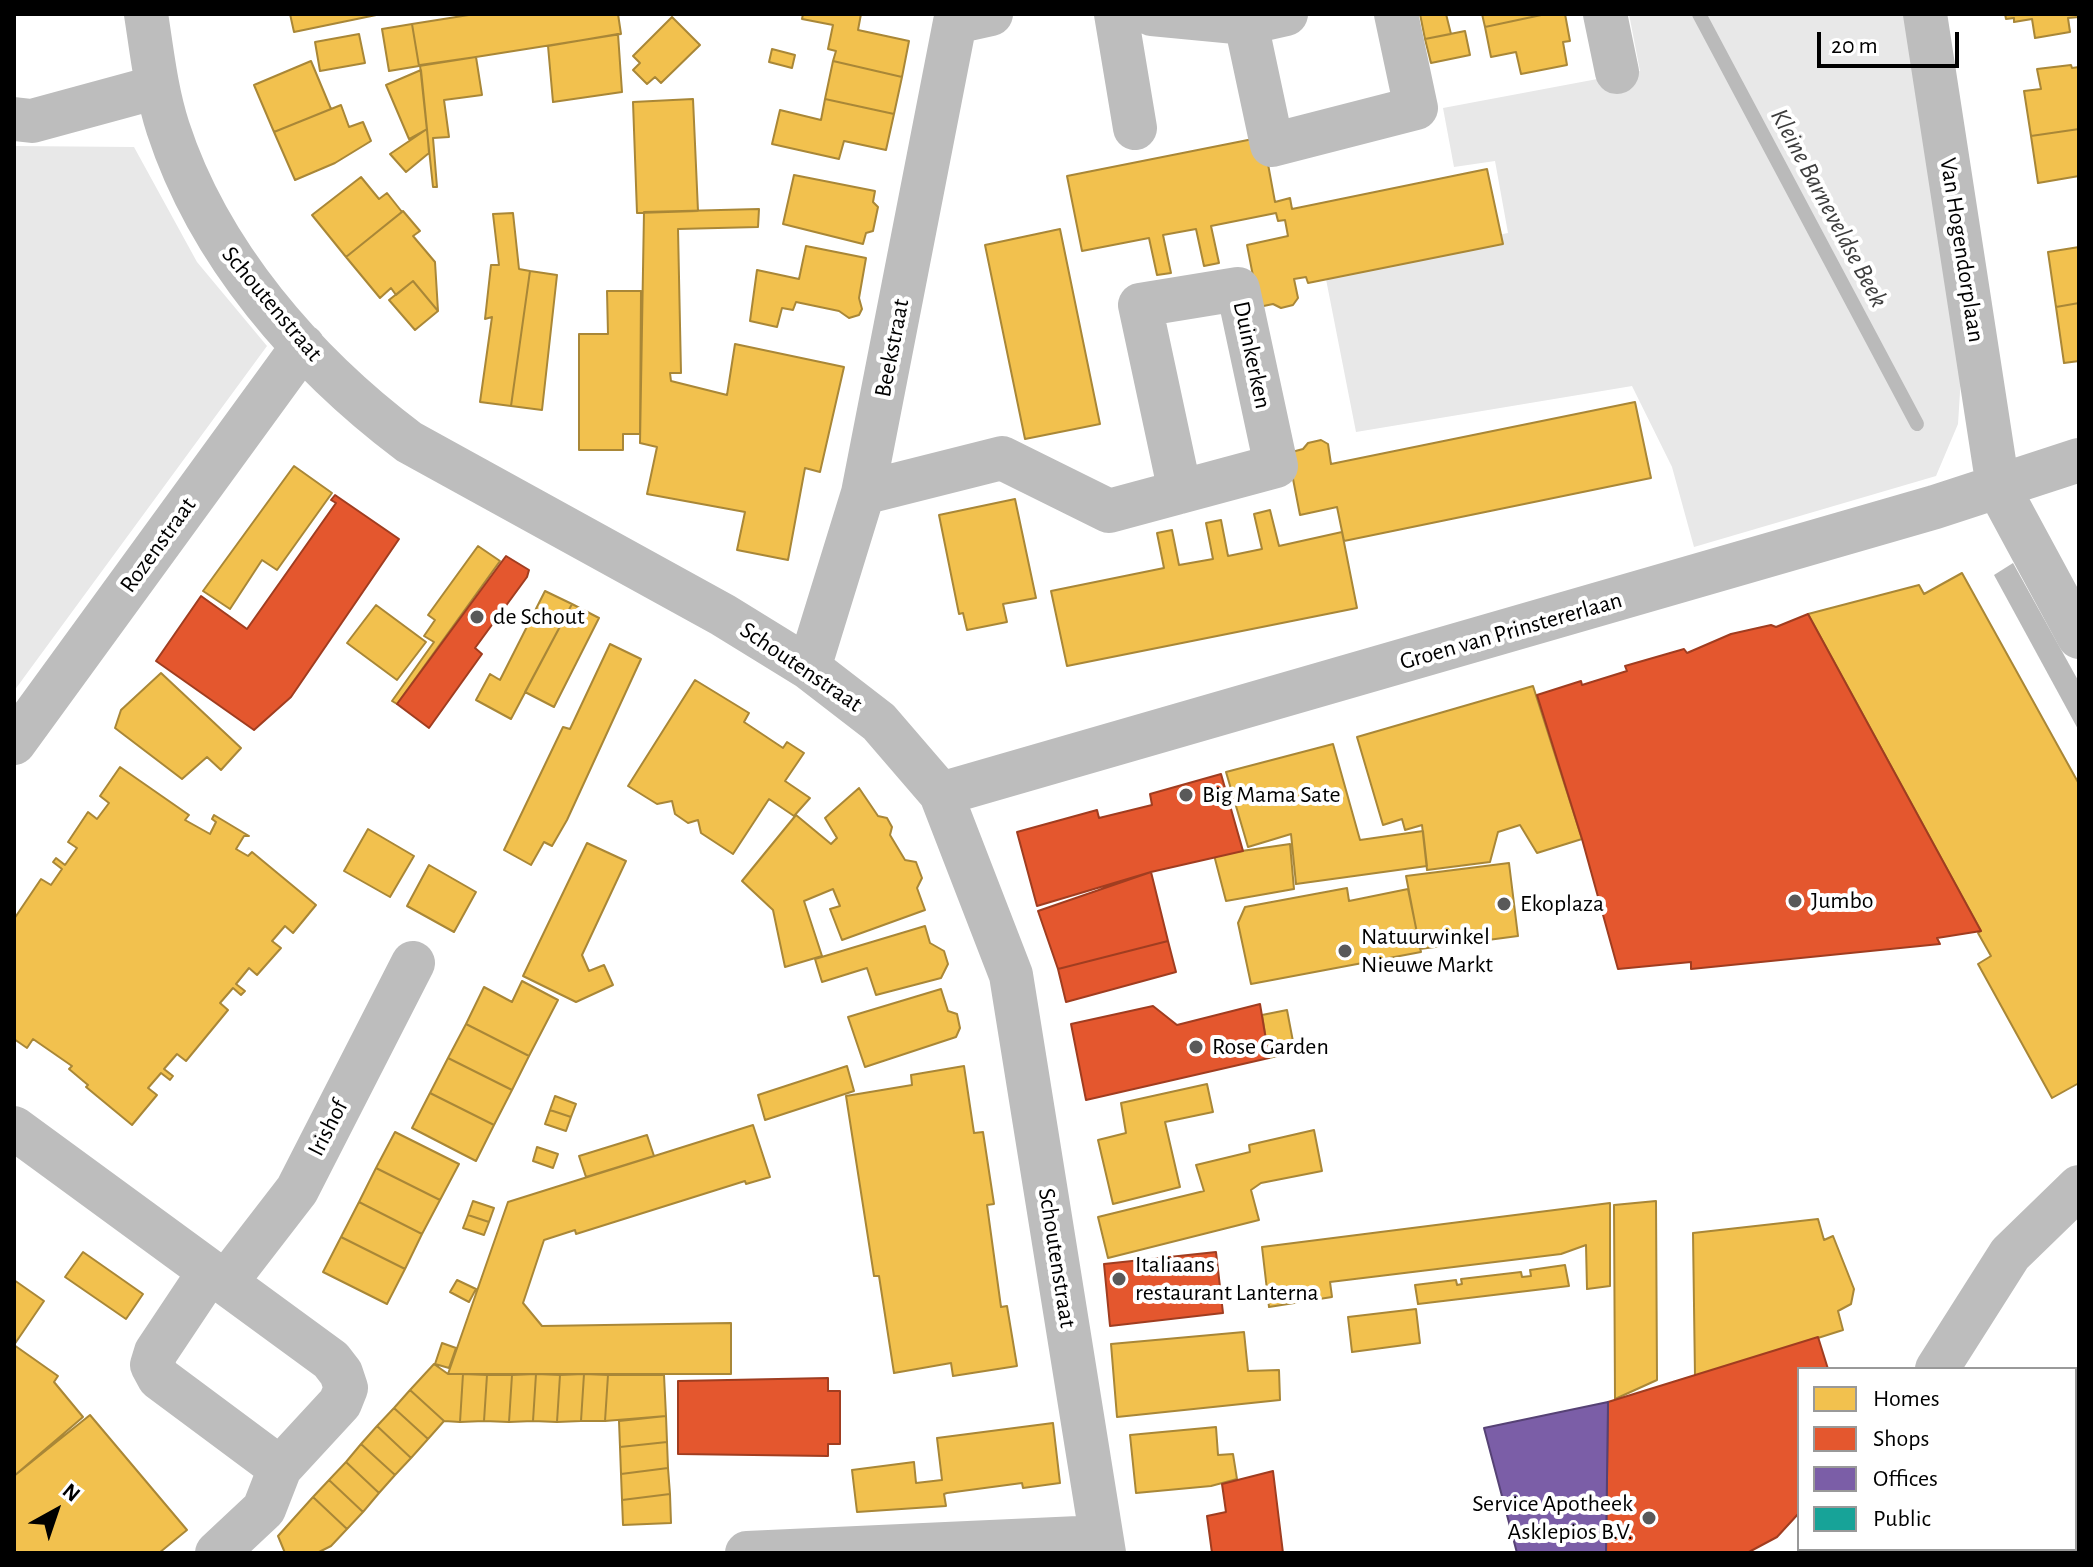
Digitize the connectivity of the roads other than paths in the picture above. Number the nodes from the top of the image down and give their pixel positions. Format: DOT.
graph roads {
  1 [pos="146,14"];
  2 [pos="1116,14"];
  3 [pos="1152,14"];
  4 [pos="1396,14"];
  5 [pos="1605,14"];
  6 [pos="1925,14"];
  7 [pos="981,16"];
  8 [pos="1266,18"];
  9 [pos="1617,72"];
  10 [pos="157,87"];
  11 [pos="14,119"];
  12 [pos="1135,128"];
  13 [pos="303,346"];
  14 [pos="2079,460"];
  15 [pos="1998,487"];
  16 [pos="1180,492"];
  17 [pos="863,493"];
  18 [pos="2079,637"];
  19 [pos="809,668"];
  20 [pos="14,743"];
  21 [pos="941,794"];
  22 [pos="413,963"];
  23 [pos="14,1128"];
  24 [pos="2079,1187"];
  25 [pos="218,1277"];
  26 [pos="1938,1367"];
  27 [pos="280,1468"];
  28 [pos="1102,1545"];
  29 [pos="217,1553"];
  30 [pos="747,1553"];
  1 -- 10 [label="street, Schoutenstraat"];
  2 -- 12 [label="street"];
  3 -- 8 [label="street"];
  4 -- 8 [label="street"];
  5 -- 9 [label="street"];
  6 -- 15 [label="street, Van Hogendorplaan"];
  7 -- 17 [label="street, Beekstraat"];
  10 -- 11 [label="street"];
  10 -- 13 [label="street, Schoutenstraat"];
  13 -- 19 [label="street, Schoutenstraat"];
  13 -- 20 [label="street, Rozenstraat"];
  14 -- 15 [label="street, Groen van Prinstererlaan"];
  15 -- 18 [label="street, Van Hogendorplaan"];
  15 -- 21 [label="street, Groen van Prinstererlaan"];
  16 -- 16 [label="street, Duinkerken"];
  16 -- 17 [label="street, Duinkerken"];
  17 -- 19 [label="street, Beekstraat"];
  19 -- 21 [label="street, Schoutenstraat"];
  21 -- 28 [label="street, Schoutenstraat"];
  22 -- 25 [label="street, Irishof"];
  23 -- 25 [label="street"];
  24 -- 26 [label="street"];
  25 -- 27 [label="street, Irishof"];
  25 -- 27 [label="street"];
  27 -- 29 [label="street"];
  28 -- 30 [label="street"];
}
